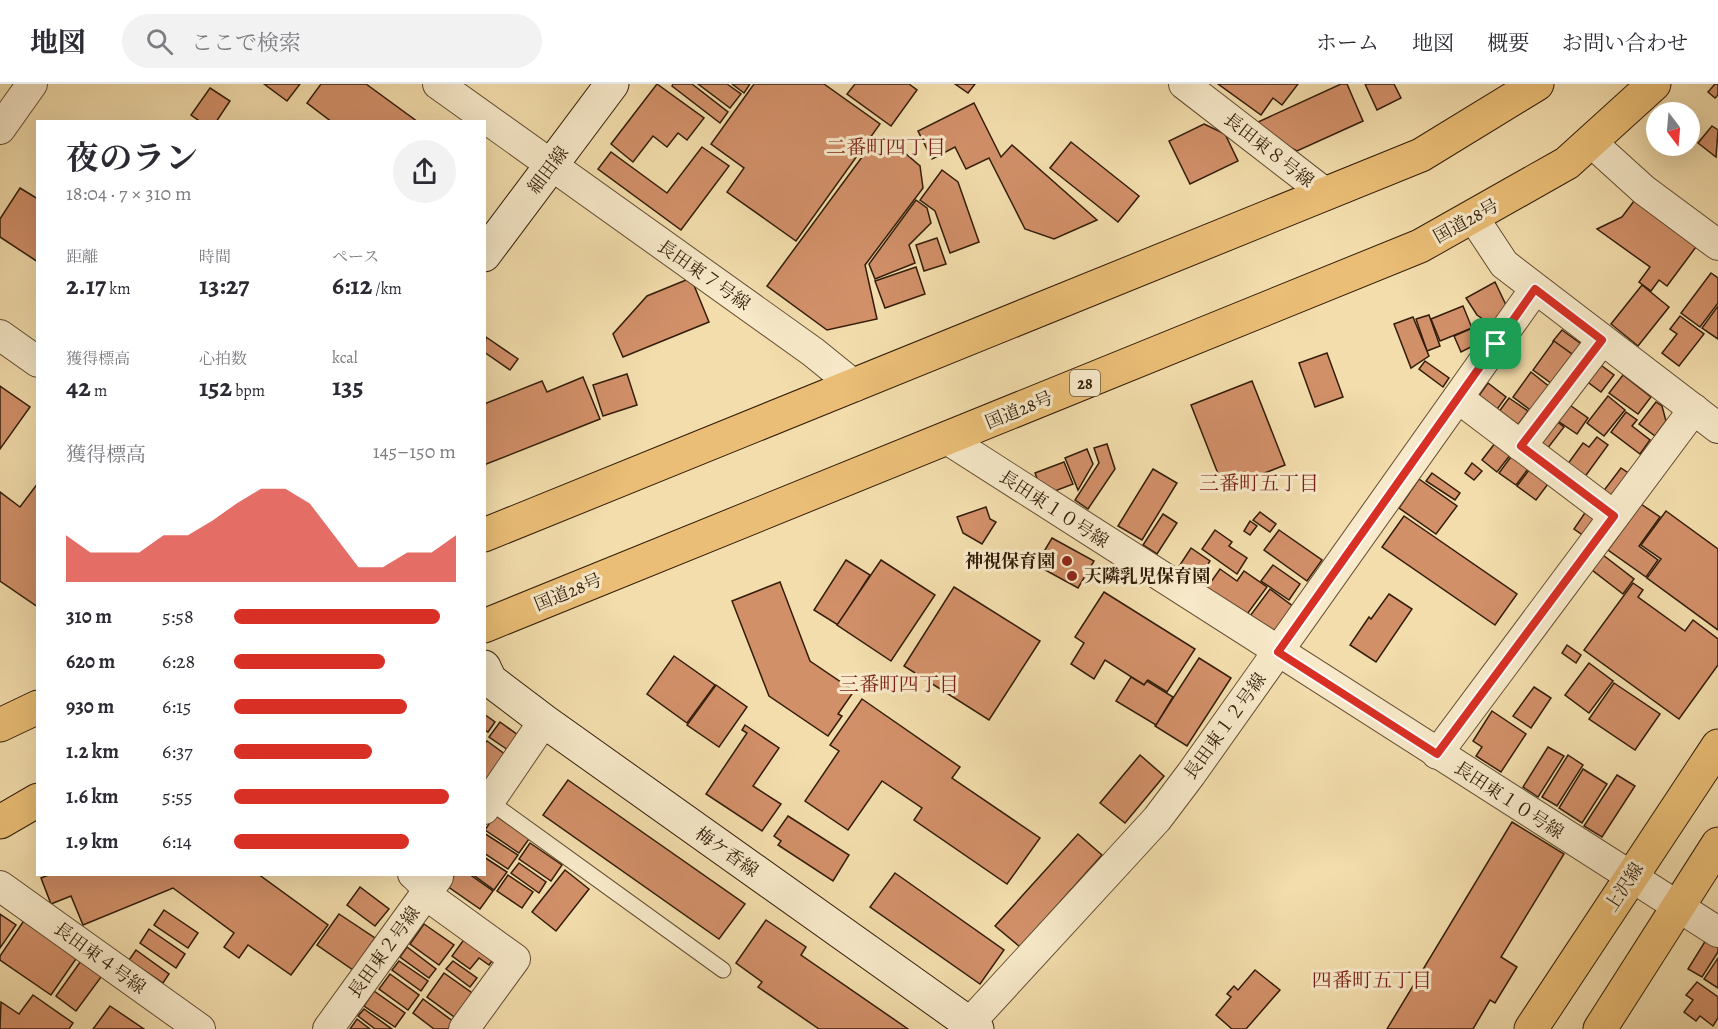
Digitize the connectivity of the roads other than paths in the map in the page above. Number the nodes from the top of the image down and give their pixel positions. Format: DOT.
graph roads {
  1 [pos="32,84"];
  2 [pos="438,84"];
  3 [pos="612,84"];
  4 [pos="1184,84"];
  5 [pos="1537,84"];
  6 [pos="1654,84"];
  7 [pos="0,129"];
  8 [pos="1592,142"];
  9 [pos="551,166"];
  10 [pos="1325,193"];
  11 [pos="1473,218"];
  12 [pos="1718,245"];
  13 [pos="486,252"];
  14 [pos="1535,289"];
  15 [pos="0,335"];
  16 [pos="1602,340"];
  17 [pos="36,361"];
  18 [pos="855,386"];
  19 [pos="1458,398"];
  20 [pos="1694,409"];
  21 [pos="1718,428"];
  22 [pos="948,439"];
  23 [pos="1521,446"];
  24 [pos="1614,516"];
  25 [pos="486,534"];
  26 [pos="486,625"];
  27 [pos="1278,652"];
  28 [pos="486,671"];
  29 [pos="36,708"];
  30 [pos="544,721"];
  31 [pos="0,725"];
  32 [pos="1718,746"];
  33 [pos="1437,754"];
  34 [pos="36,801"];
  35 [pos="487,805"];
  36 [pos="0,822"];
  37 [pos="1718,844"];
  38 [pos="1630,877"];
  39 [pos="427,881"];
  40 [pos="0,886"];
  41 [pos="1677,907"];
  42 [pos="1718,932"];
  43 [pos="723,970"];
  44 [pos="970,1027"];
  45 [pos="200,1029"];
  46 [pos="328,1029"];
  47 [pos="464,1029"];
  48 [pos="1531,1029"];
  49 [pos="1600,1029"];
  1 -- 7 [label="street"];
  2 -- 9 [label="street, 長田東７号線"];
  3 -- 9 [label="street, 細田線"];
  4 -- 10 [label="street, 長田東８号線"];
  5 -- 10 [label="main road"];
  6 -- 8 [label="main road, 国道28号 / 28"];
  8 -- 11 [label="main road, 国道28号 / 28"];
  8 -- 12 [label="street"];
  9 -- 13 [label="street, 細田線"];
  9 -- 18 [label="street, 長田東７号線"];
  10 -- 18 [label="main road"];
  11 -- 14 [label="street"];
  11 -- 22 [label="main road, 国道28号 / 28"];
  14 -- 16 [label="street"];
  14 -- 19 [label="street, 長田東１２号線"];
  15 -- 17 [label="street"];
  16 -- 20 [label="street"];
  16 -- 23 [label="street"];
  18 -- 25 [label="main road"];
  19 -- 23 [label="street"];
  19 -- 27 [label="street, 長田東１２号線"];
  20 -- 21 [label="street"];
  20 -- 24 [label="street"];
  22 -- 26 [label="main road, 国道28号 / 28"];
  22 -- 27 [label="street, 長田東１０号線"];
  23 -- 24 [label="street"];
  24 -- 33 [label="street"];
  27 -- 33 [label="street, 長田東１０号線"];
  27 -- 44 [label="street, 長田東１２号線"];
  28 -- 30 [label="street, 梅ケ香線"];
  29 -- 31 [label="main road"];
  30 -- 35 [label="street"];
  30 -- 44 [label="street, 梅ケ香線"];
  32 -- 38 [label="main road, 上沢線"];
  33 -- 38 [label="street, 長田東１０号線"];
  34 -- 36 [label="main road"];
  35 -- 43 [label="lane"];
  37 -- 41 [label="main road"];
  38 -- 41 [label="street, 長田東１０号線"];
  38 -- 48 [label="main road, 上沢線"];
  39 -- 46 [label="street, 長田東２号線"];
  39 -- 47 [label="street"];
  40 -- 45 [label="street, 長田東４号線"];
  41 -- 42 [label="street, 長田東１０号線"];
  41 -- 49 [label="main road"];
}
